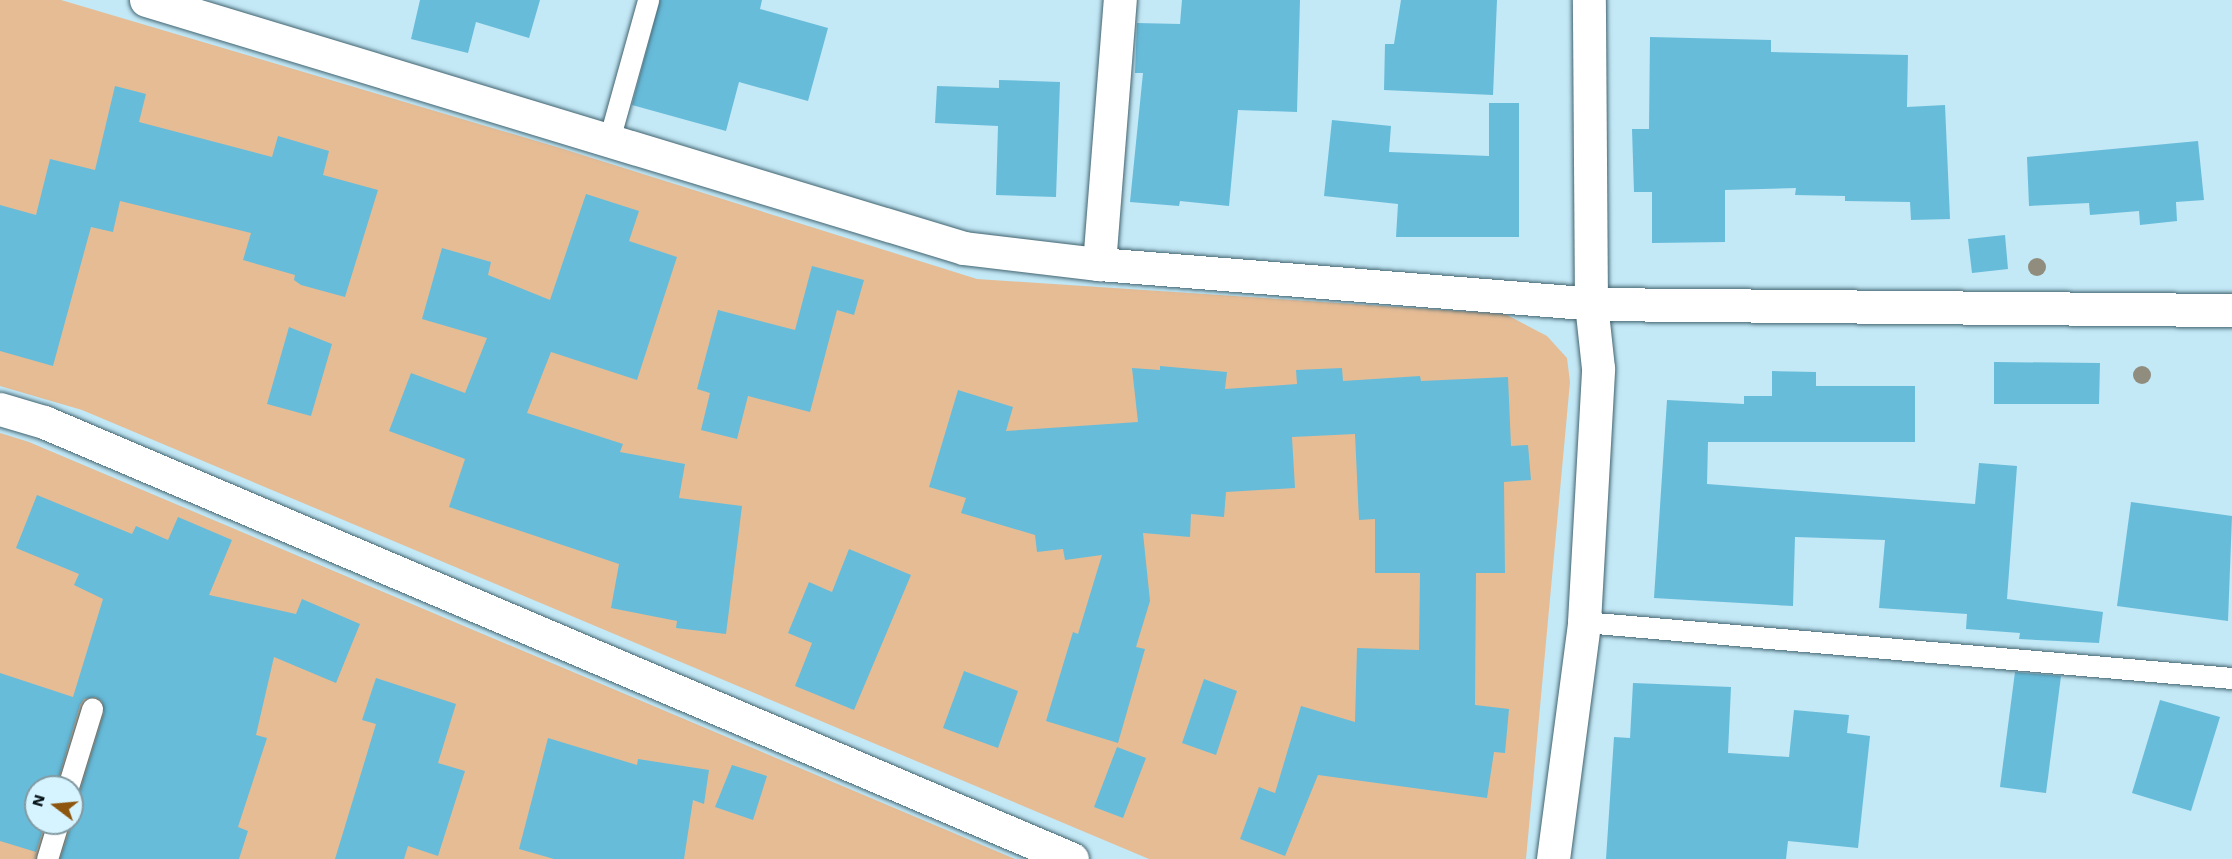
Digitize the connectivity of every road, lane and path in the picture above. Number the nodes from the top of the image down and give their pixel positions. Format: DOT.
graph roads {
  1 [pos="146,0"];
  2 [pos="648,0"];
  3 [pos="1120,0"];
  4 [pos="1589,0"];
  5 [pos="609,140"];
  6 [pos="1099,264"];
  7 [pos="1591,304"];
  8 [pos="2232,310"];
  9 [pos="0,409"];
  10 [pos="1584,622"];
  11 [pos="2232,678"];
  12 [pos="92,709"];
  13 [pos="72,775"];
  14 [pos="54,835"];
  15 [pos="47,859"];
  16 [pos="1072,859"];
  17 [pos="1553,859"];
  1 -- 5 [label="street"];
  2 -- 5 [label="lane"];
  3 -- 6 [label="street"];
  4 -- 7 [label="street"];
  5 -- 6 [label="street"];
  6 -- 7 [label="street"];
  7 -- 8 [label="street"];
  7 -- 10 [label="street"];
  9 -- 16 [label="street"];
  10 -- 11 [label="lane"];
  10 -- 17 [label="street"];
  12 -- 13 [label="lane"];
  14 -- 15 [label="lane"];
}
